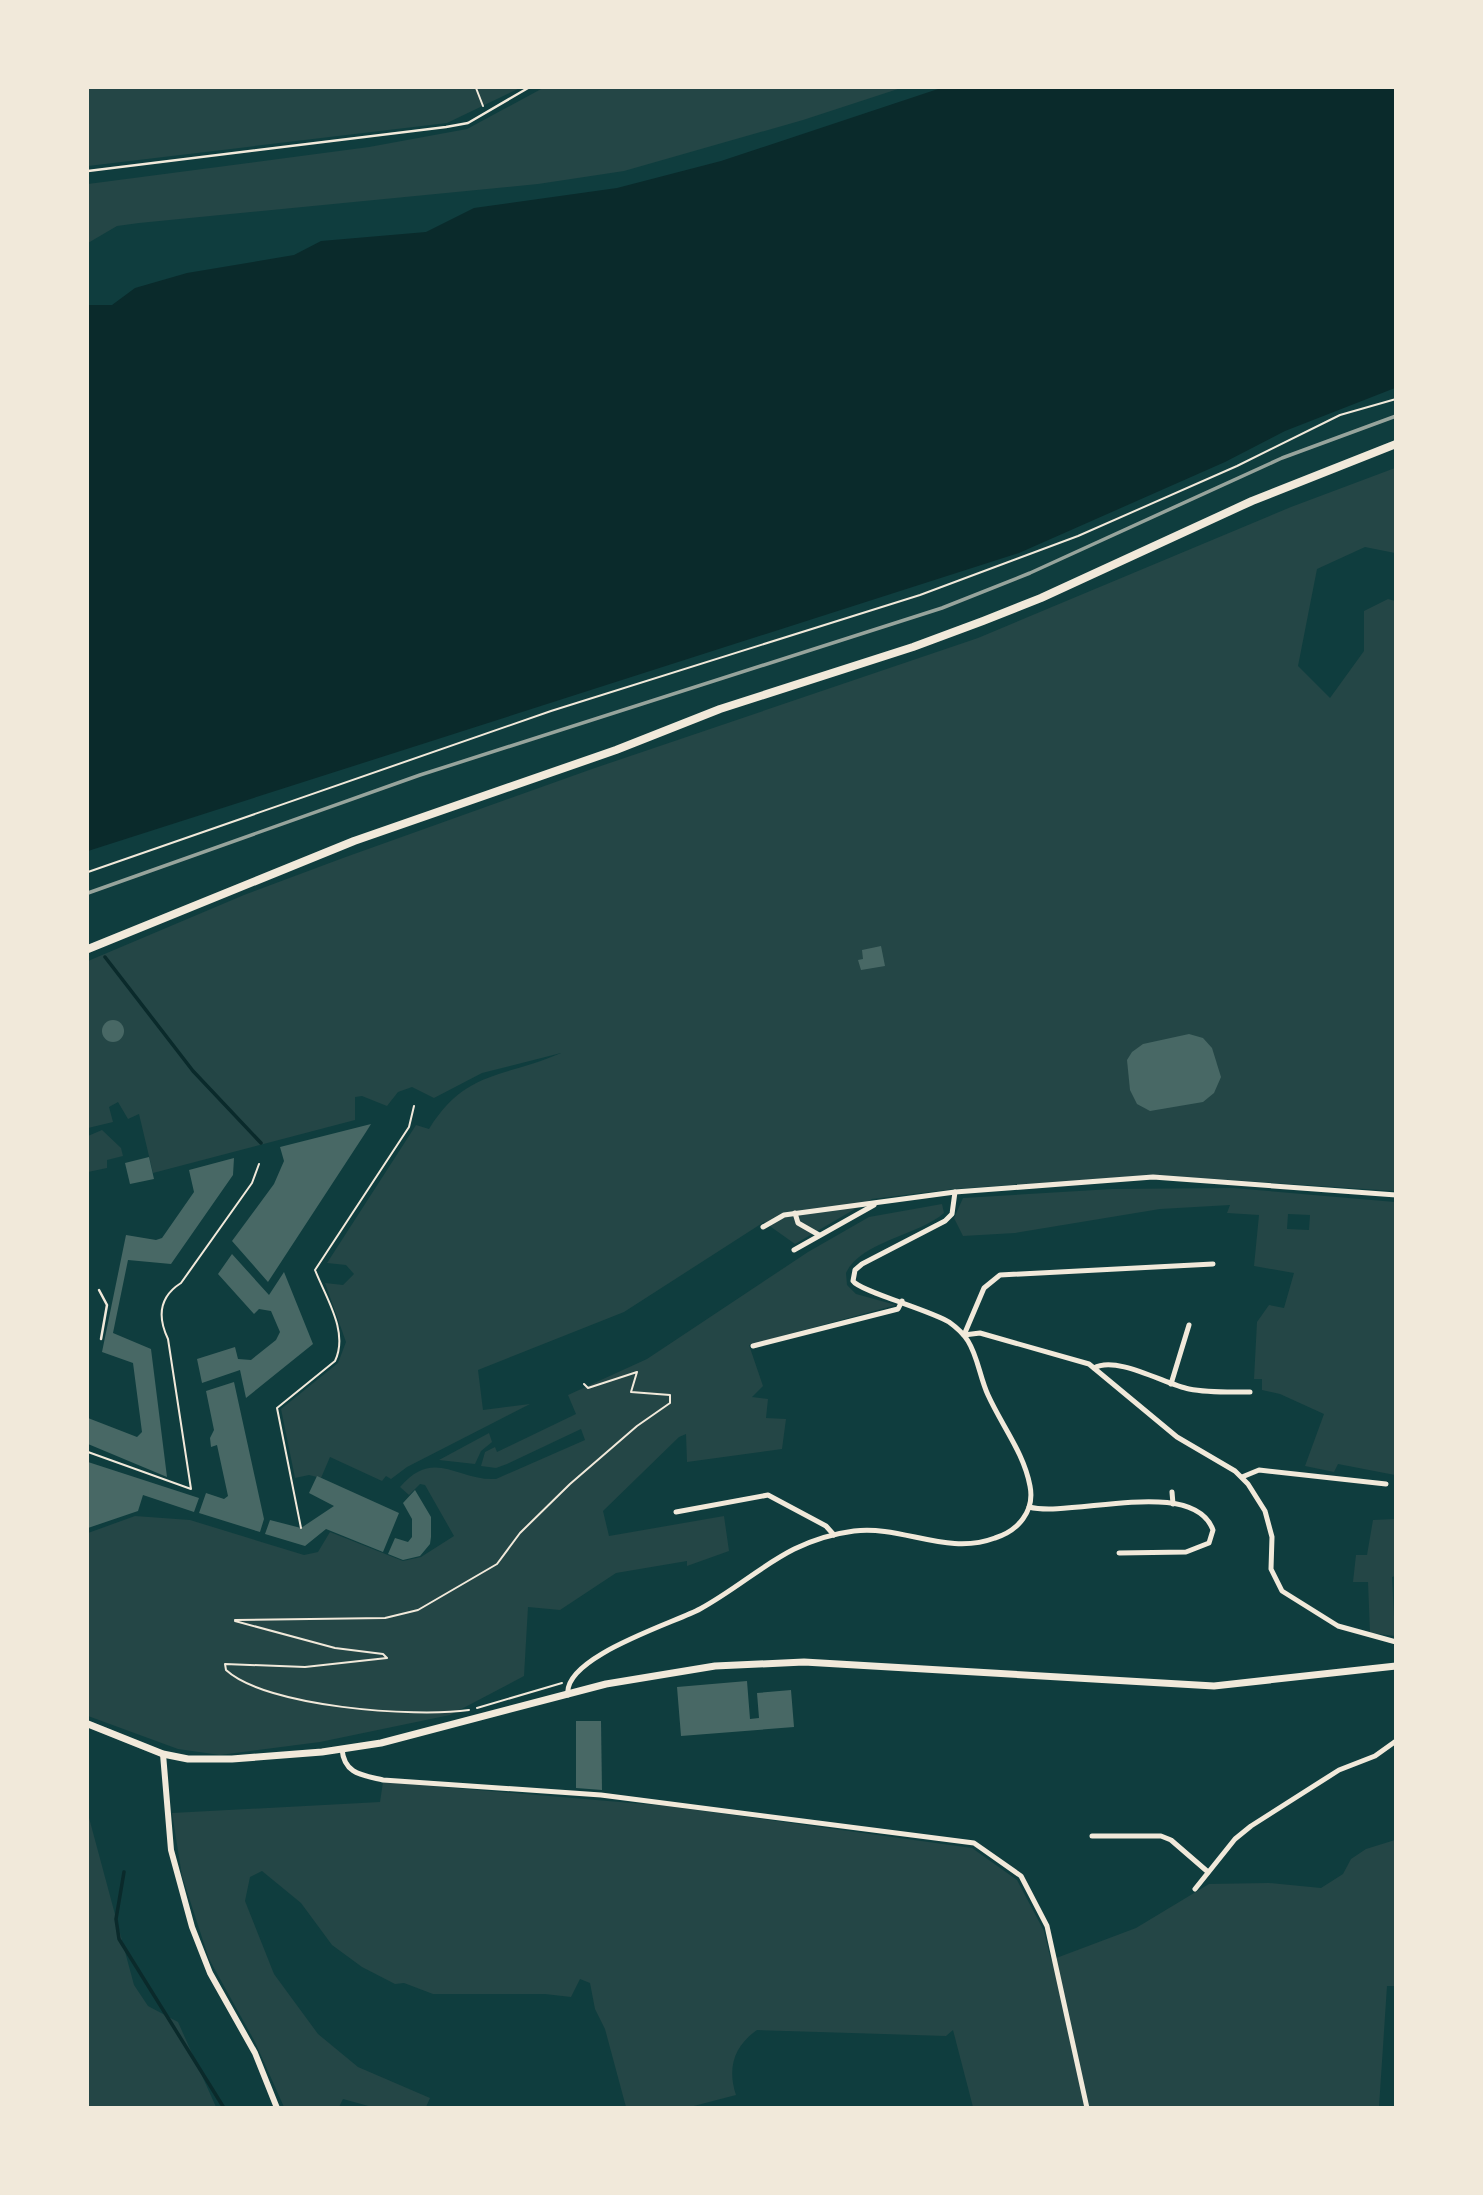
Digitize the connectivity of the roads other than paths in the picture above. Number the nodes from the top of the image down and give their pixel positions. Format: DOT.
graph roads {
  1 [pos="528,88"];
  2 [pos="88,171"];
  3 [pos="1395,444"];
  4 [pos="88,949"];
  5 [pos="955,1192"];
  6 [pos="1395,1195"];
  7 [pos="880,1202"];
  8 [pos="795,1213"];
  9 [pos="763,1227"];
  10 [pos="819,1235"];
  11 [pos="794,1250"];
  12 [pos="1213,1264"];
  13 [pos="99,1290"];
  14 [pos="901,1301"];
  15 [pos="1189,1325"];
  16 [pos="964,1335"];
  17 [pos="101,1339"];
  18 [pos="753,1346"];
  19 [pos="1094,1368"];
  20 [pos="1171,1384"];
  21 [pos="1250,1392"];
  22 [pos="1242,1477"];
  23 [pos="1386,1484"];
  24 [pos="1172,1492"];
  25 [pos="1173,1504"];
  26 [pos="1029,1507"];
  27 [pos="676,1512"];
  28 [pos="834,1535"];
  29 [pos="1119,1553"];
  30 [pos="1395,1642"];
  31 [pos="1395,1666"];
  32 [pos="568,1695"];
  33 [pos="88,1724"];
  34 [pos="1395,1741"];
  35 [pos="342,1749"];
  36 [pos="163,1754"];
  37 [pos="1092,1836"];
  38 [pos="1209,1872"];
  39 [pos="1195,1889"];
  40 [pos="277,2108"];
  41 [pos="1087,2108"];
  1 -- 2 [label="lane"];
  3 -- 4 [label="main road"];
  5 -- 6 [label="street"];
  5 -- 7 [label="street"];
  5 -- 14 [label="street"];
  7 -- 8 [label="street"];
  7 -- 10 [label="street"];
  8 -- 9 [label="street"];
  8 -- 10 [label="street"];
  10 -- 11 [label="street"];
  12 -- 16 [label="street"];
  13 -- 17 [label="lane"];
  14 -- 16 [label="street"];
  14 -- 18 [label="street"];
  15 -- 20 [label="street"];
  16 -- 19 [label="street"];
  16 -- 26 [label="street"];
  19 -- 20 [label="street"];
  19 -- 22 [label="street"];
  20 -- 21 [label="street"];
  22 -- 23 [label="street"];
  22 -- 30 [label="street"];
  24 -- 25 [label="street"];
  25 -- 26 [label="street"];
  25 -- 29 [label="street"];
  26 -- 28 [label="street"];
  27 -- 28 [label="street"];
  28 -- 32 [label="street"];
  31 -- 32 [label="main road"];
  32 -- 35 [label="main road"];
  33 -- 36 [label="main road"];
  34 -- 38 [label="street"];
  35 -- 36 [label="main road"];
  35 -- 41 [label="street"];
  36 -- 40 [label="street"];
  37 -- 38 [label="street"];
  38 -- 39 [label="street"];
}
